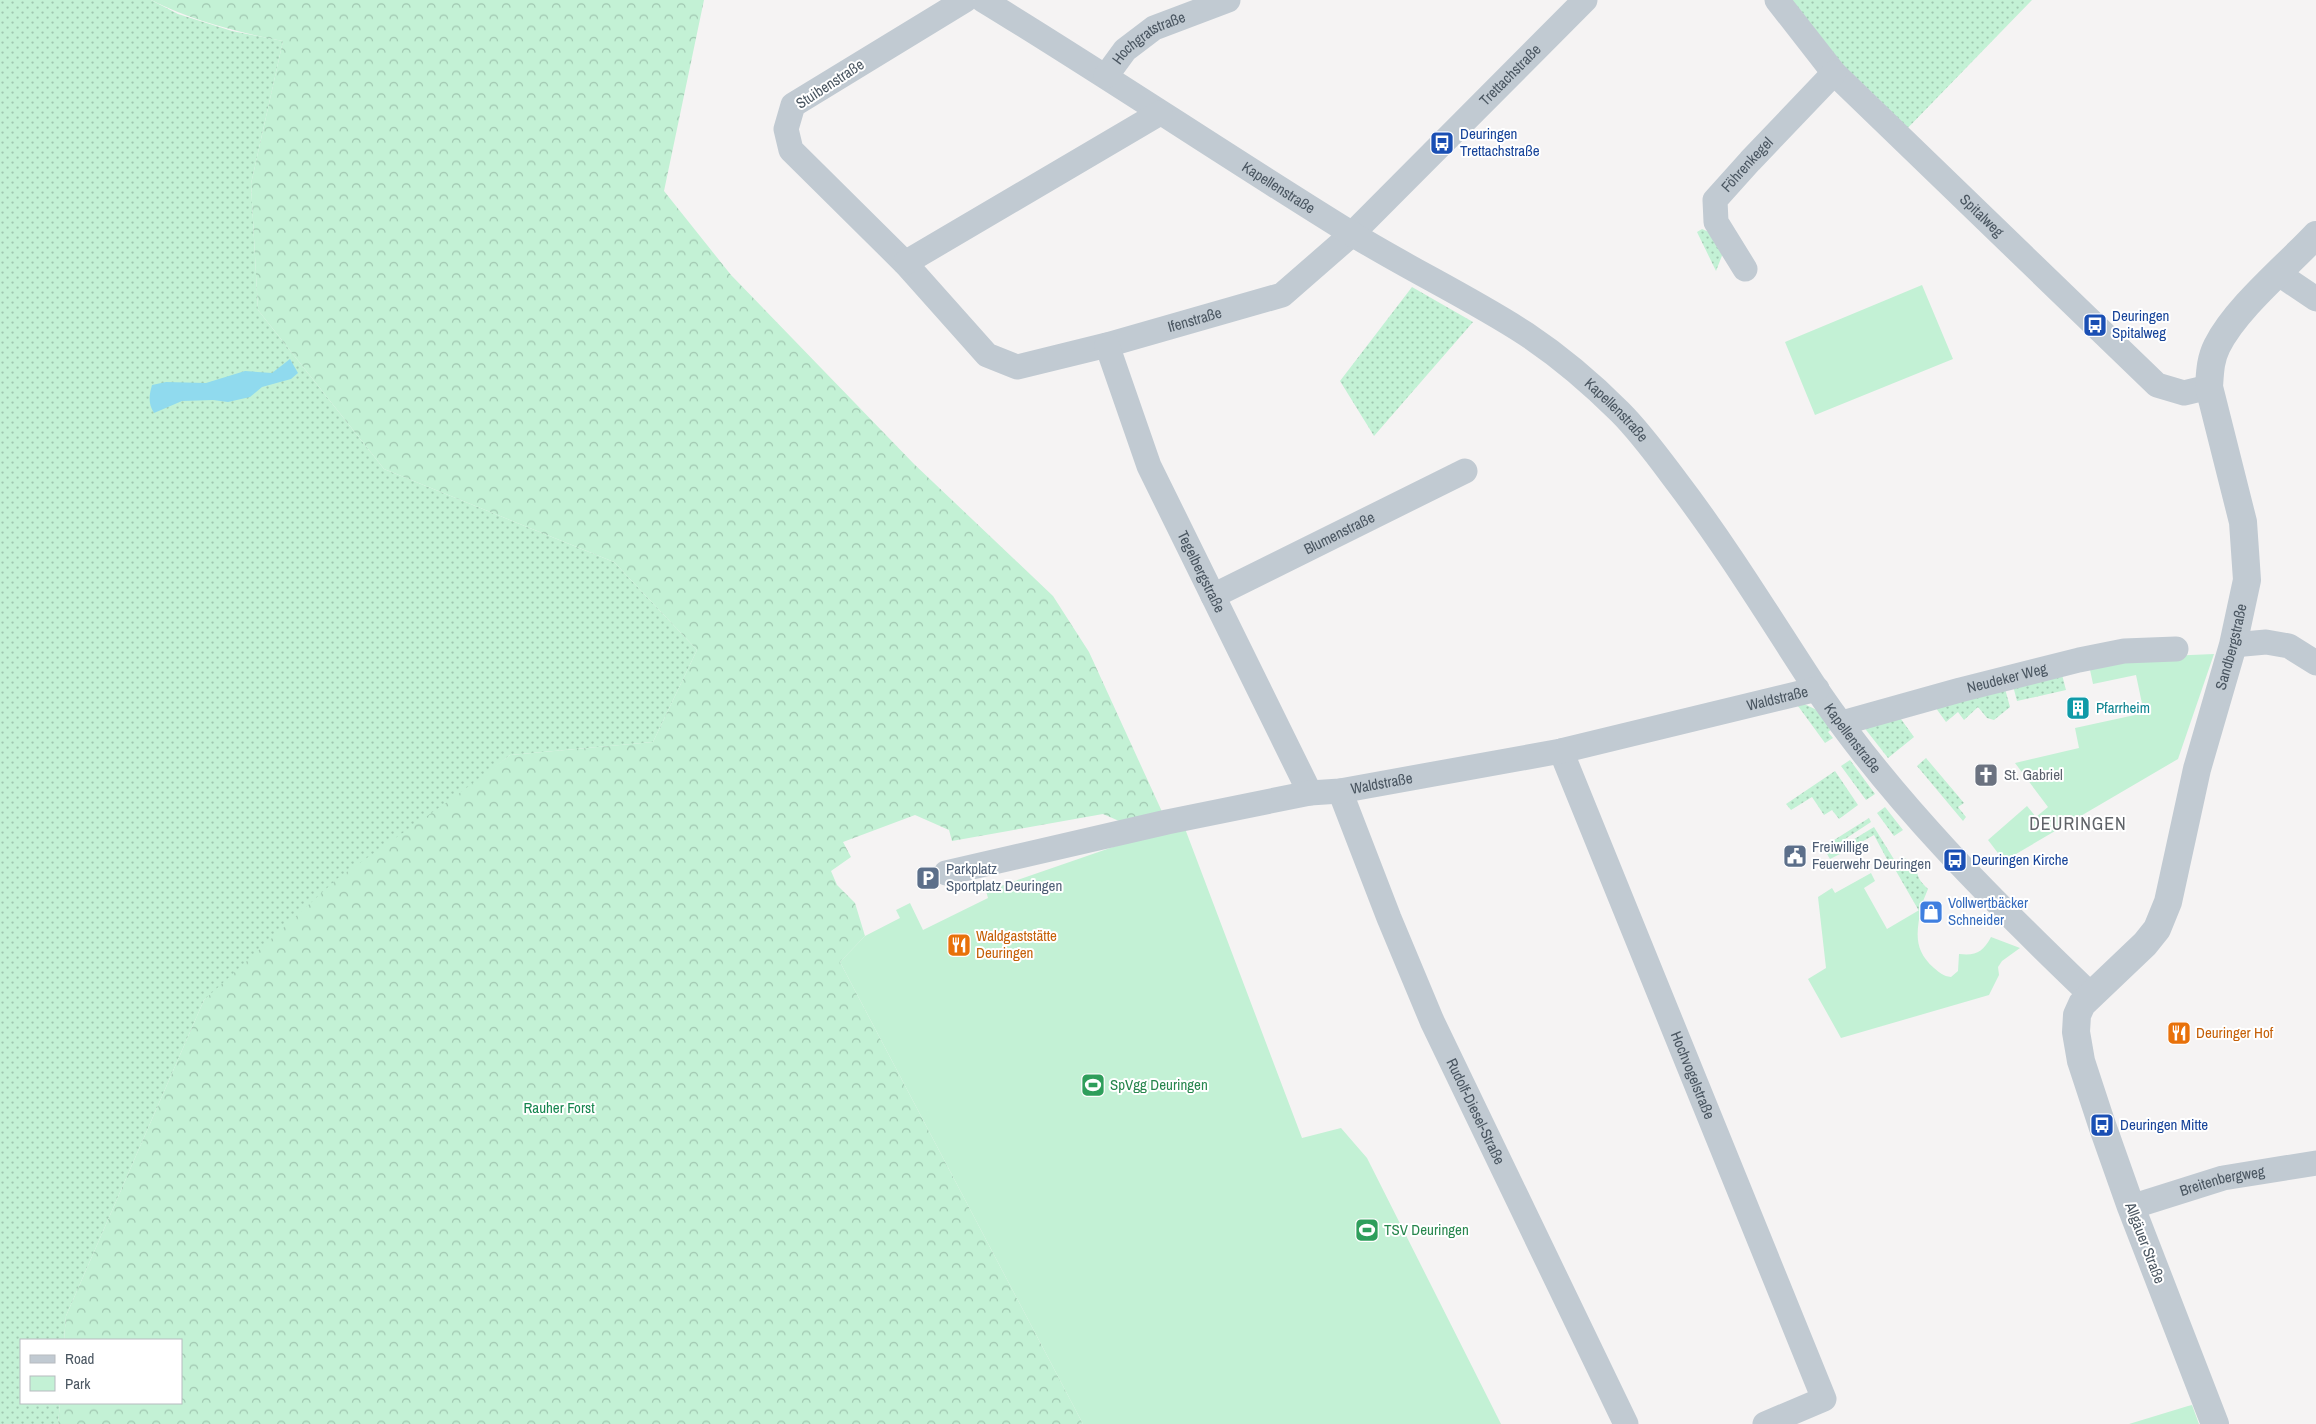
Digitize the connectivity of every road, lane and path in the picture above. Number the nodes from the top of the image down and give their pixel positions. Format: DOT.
graph roads {
  1 [pos="965,0"];
  2 [pos="983,0"];
  3 [pos="1228,0"];
  4 [pos="1584,0"];
  5 [pos="1777,0"];
  6 [pos="1834,73"];
  7 [pos="1106,76"];
  8 [pos="1160,113"];
  9 [pos="1352,234"];
  10 [pos="2316,235"];
  11 [pos="905,262"];
  12 [pos="1745,270"];
  13 [pos="2279,274"];
  14 [pos="2316,299"];
  15 [pos="1107,345"];
  16 [pos="1017,368"];
  17 [pos="2209,388"];
  18 [pos="1464,470"];
  19 [pos="1213,596"];
  20 [pos="2233,645"];
  21 [pos="2176,649"];
  22 [pos="2316,662"];
  23 [pos="1817,689"];
  24 [pos="1842,723"];
  25 [pos="1560,752"];
  26 [pos="1340,791"];
  27 [pos="1310,793"];
  28 [pos="946,873"];
  29 [pos="2090,994"];
  30 [pos="2081,1061"];
  31 [pos="2316,1163"];
  32 [pos="2131,1207"];
  33 [pos="1626,1424"];
  34 [pos="1765,1424"];
  35 [pos="2215,1424"];
  1 -- 11 [label="street, Stuibenstraße"];
  2 -- 7 [label="street, Kapellenstraße"];
  3 -- 7 [label="street, Hochgratstraße"];
  4 -- 9 [label="street, Trettachstraße"];
  5 -- 6 [label="street, Spitalweg"];
  6 -- 12 [label="street, Föhrenkegel"];
  6 -- 17 [label="street, Spitalweg"];
  7 -- 8 [label="street, Kapellenstraße"];
  8 -- 9 [label="street, Kapellenstraße"];
  8 -- 11 [label="street"];
  9 -- 15 [label="street, Ifenstraße"];
  9 -- 23 [label="street, Kapellenstraße"];
  10 -- 13 [label="street, Sandbergstraße"];
  11 -- 16 [label="street, Stuibenstraße"];
  13 -- 14 [label="street"];
  13 -- 17 [label="street, Sandbergstraße"];
  15 -- 16 [label="street, Ifenstraße"];
  15 -- 19 [label="street, Tegelbergstraße"];
  17 -- 20 [label="street, Sandbergstraße"];
  18 -- 19 [label="street, Blumenstraße"];
  19 -- 27 [label="street, Tegelbergstraße"];
  20 -- 22 [label="street"];
  20 -- 29 [label="street, Sandbergstraße"];
  21 -- 24 [label="street, Neudeker Weg"];
  23 -- 24 [label="street, Kapellenstraße"];
  23 -- 25 [label="street, Waldstraße"];
  24 -- 29 [label="street, Kapellenstraße"];
  25 -- 26 [label="street, Waldstraße"];
  25 -- 34 [label="street, Hochvogelstraße"];
  26 -- 27 [label="street, Waldstraße"];
  26 -- 33 [label="street, Rudolf-Diesel-Straße"];
  27 -- 28 [label="street, Waldstraße"];
  29 -- 30 [label="street, Sandbergstraße"];
  30 -- 32 [label="street, Allgäuer Straße"];
  31 -- 32 [label="street, Breitenbergweg"];
  32 -- 35 [label="street, Allgäuer Straße"];
}
